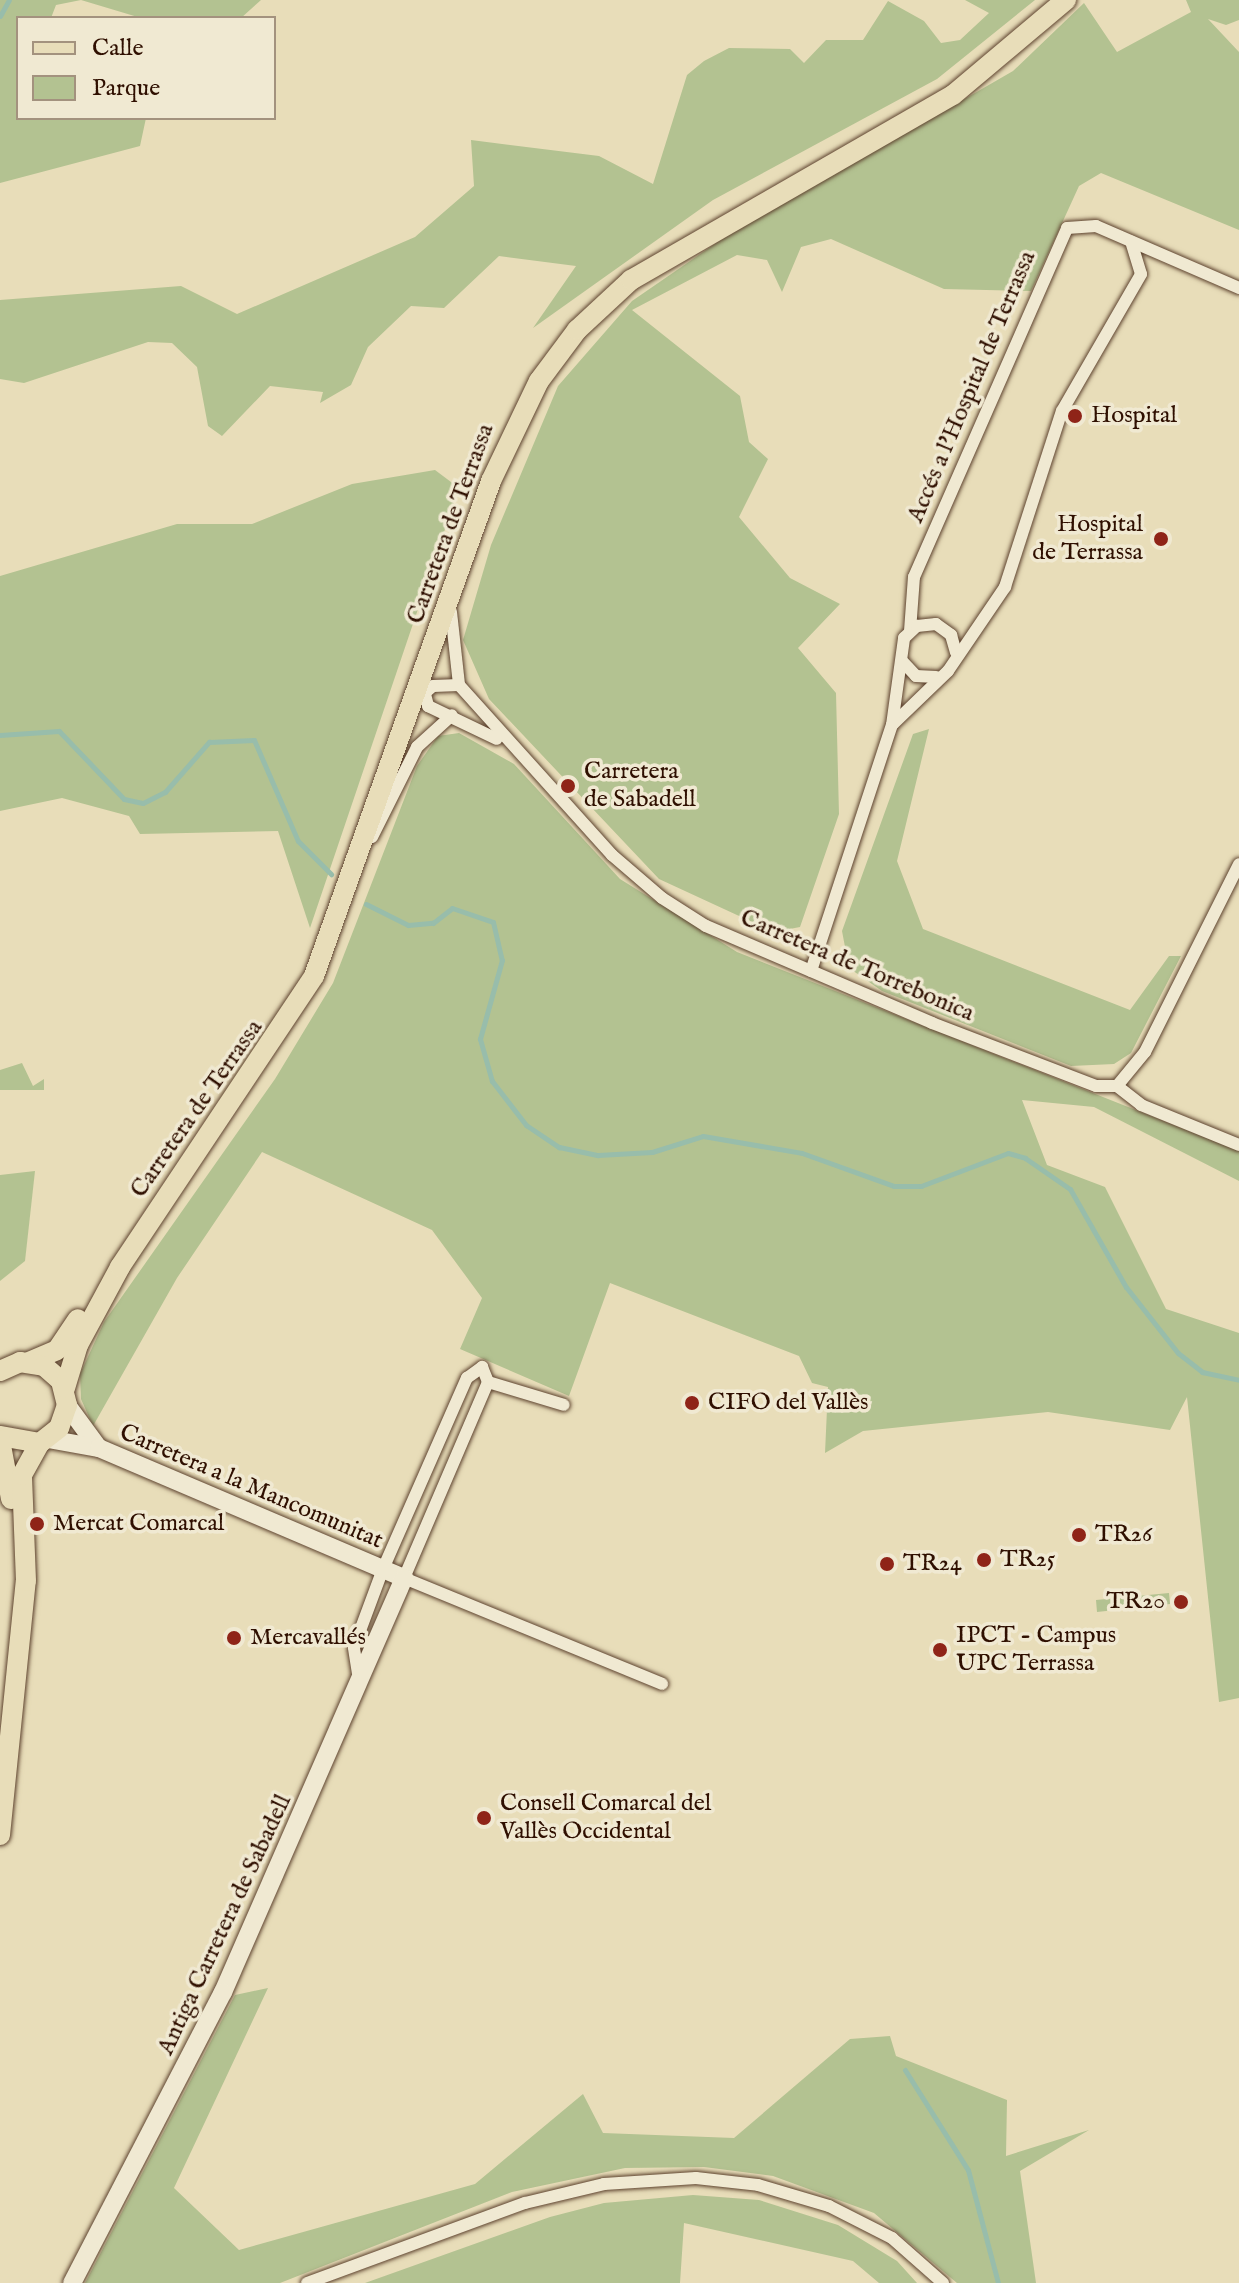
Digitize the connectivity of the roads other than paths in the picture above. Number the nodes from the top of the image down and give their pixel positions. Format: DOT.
graph roads {
  1 [pos="1066,0"];
  2 [pos="1131,242"];
  3 [pos="1239,288"];
  4 [pos="455,581"];
  5 [pos="907,635"];
  6 [pos="956,652"];
  7 [pos="903,662"];
  8 [pos="943,675"];
  9 [pos="459,685"];
  10 [pos="419,692"];
  11 [pos="452,715"];
  12 [pos="892,725"];
  13 [pos="507,745"];
  14 [pos="1239,864"];
  15 [pos="358,865"];
  16 [pos="811,971"];
  17 [pos="1117,1086"];
  18 [pos="1239,1145"];
  19 [pos="120,1267"];
  20 [pos="29,1362"];
  21 [pos="0,1371"];
  22 [pos="488,1382"];
  23 [pos="66,1397"];
  24 [pos="564,1405"];
  25 [pos="0,1438"];
  26 [pos="44,1441"];
  27 [pos="99,1448"];
  28 [pos="383,1569"];
  29 [pos="404,1578"];
  30 [pos="7,1667"];
  31 [pos="360,1683"];
  32 [pos="662,1684"];
  33 [pos="2,1791"];
  34 [pos="0,1835"];
  35 [pos="72,2283"];
  36 [pos="307,2283"];
  37 [pos="943,2283"];
  1 -- 4 [label="main road, Carretera de Terrassa"];
  2 -- 3 [label="street, Accés a l'Hospital de Terrassa"];
  2 -- 5 [label="street, Accés a l'Hospital de Terrassa"];
  2 -- 6 [label="street"];
  4 -- 9 [label="street, Carretera de Torrebonica"];
  4 -- 10 [label="main road, Carretera de Terrassa"];
  5 -- 6 [label="street"];
  5 -- 7 [label="street"];
  6 -- 8 [label="street"];
  7 -- 8 [label="street"];
  7 -- 12 [label="street"];
  8 -- 12 [label="street"];
  9 -- 10 [label="street"];
  9 -- 13 [label="street, Carretera de Torrebonica"];
  10 -- 11 [label="street, Carretera de Torrebonica"];
  10 -- 15 [label="main road, Carretera de Terrassa"];
  11 -- 13 [label="street, Carretera de Torrebonica"];
  11 -- 15 [label="street"];
  12 -- 16 [label="street"];
  13 -- 16 [label="street, Carretera de Torrebonica"];
  14 -- 17 [label="street"];
  15 -- 19 [label="main road, Carretera de Terrassa"];
  16 -- 17 [label="street, Carretera de Torrebonica"];
  17 -- 18 [label="street, Carretera de Torrebonica"];
  19 -- 20 [label="main road, Carretera de Terrassa"];
  19 -- 23 [label="main road, Carretera de Terrassa"];
  20 -- 21 [label="main road, Carretera de Terrassa"];
  20 -- 23 [label="main road"];
  22 -- 24 [label="street, Carretera a la Mancomunitat"];
  22 -- 28 [label="street, Carretera a la Mancomunitat"];
  22 -- 29 [label="street, Carretera a la Mancomunitat"];
  23 -- 26 [label="main road, Carretera de Terrassa"];
  23 -- 27 [label="street, Carretera a la Mancomunitat"];
  25 -- 26 [label="main road"];
  25 -- 30 [label="main road"];
  26 -- 27 [label="street, Carretera a la Mancomunitat"];
  26 -- 30 [label="main road"];
  27 -- 28 [label="street, Carretera a la Mancomunitat"];
  28 -- 29 [label="street, Carretera a la Mancomunitat"];
  28 -- 31 [label="street, Carretera a la Mancomunitat"];
  29 -- 31 [label="street, Antiga Carretera de Sabadell"];
  29 -- 32 [label="street, Carretera a la Mancomunitat"];
  30 -- 33 [label="main road"];
  31 -- 35 [label="street, Antiga Carretera de Sabadell"];
  33 -- 34 [label="main road"];
  36 -- 37 [label="street"];
}
